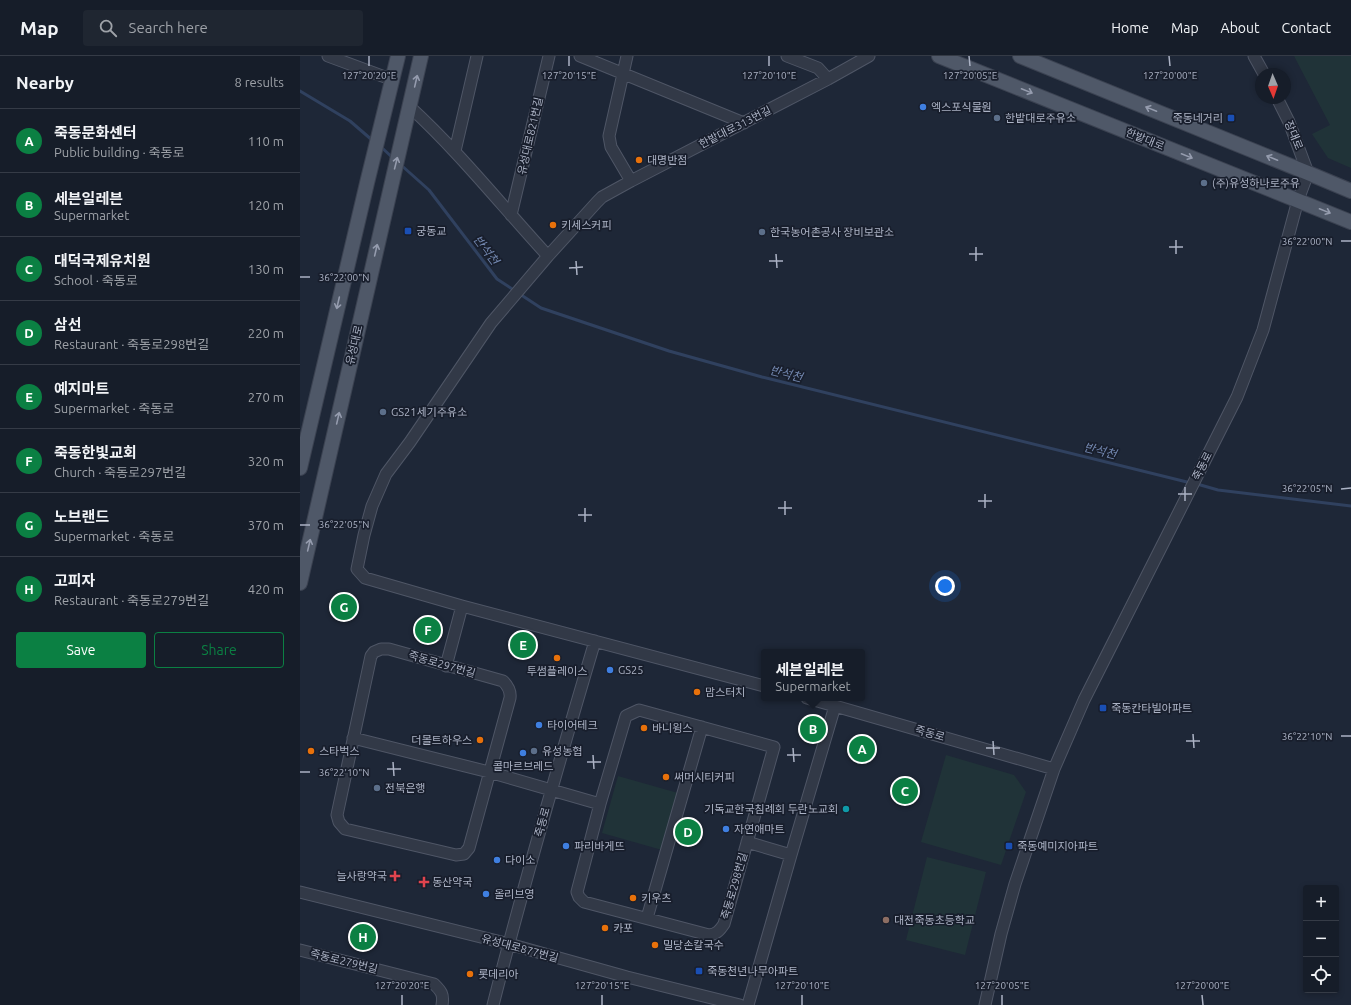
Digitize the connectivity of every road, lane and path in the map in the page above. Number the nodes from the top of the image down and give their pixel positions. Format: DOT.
graph roads {
  1 [pos="328,56"];
  2 [pos="398,56"];
  3 [pos="421,56"];
  4 [pos="477,56"];
  5 [pos="549,56"];
  6 [pos="580,56"];
  7 [pos="627,56"];
  8 [pos="786,56"];
  9 [pos="869,56"];
  10 [pos="939,56"];
  11 [pos="1020,56"];
  12 [pos="1254,56"];
  13 [pos="346,59"];
  14 [pos="1261,68"];
  15 [pos="623,73"];
  16 [pos="828,79"];
  17 [pos="391,85"];
  18 [pos="1280,104"];
  19 [pos="410,107"];
  20 [pos="744,123"];
  21 [pos="455,150"];
  22 [pos="1308,173"];
  23 [pos="631,181"];
  24 [pos="1351,192"];
  25 [pos="1298,200"];
  26 [pos="511,215"];
  27 [pos="1351,222"];
  28 [pos="548,256"];
  29 [pos="300,468"];
  30 [pos="300,583"];
  31 [pos="462,606"];
  32 [pos="595,641"];
  33 [pos="446,666"];
  34 [pos="761,685"];
  35 [pos="818,701"];
  36 [pos="835,706"];
  37 [pos="702,728"];
  38 [pos="353,738"];
  39 [pos="1054,769"];
  40 [pos="489,772"];
  41 [pos="551,789"];
  42 [pos="600,804"];
  43 [pos="747,842"];
  44 [pos="790,855"];
  45 [pos="300,892"];
  46 [pos="647,918"];
  47 [pos="509,944"];
  48 [pos="300,950"];
  49 [pos="442,1005"];
  50 [pos="493,1005"];
  51 [pos="740,1005"];
  52 [pos="748,1005"];
  53 [pos="985,1005"];
  1 -- 13 [label="street"];
  2 -- 17 [label="main road"];
  19 -- 3 [label="main road, 유성대로, one-way"];
  4 -- 21 [label="street"];
  5 -- 26 [label="street, 유성대로821번길"];
  6 -- 15 [label="street"];
  7 -- 15 [label="street"];
  8 -- 16 [label="street"];
  9 -- 16 [label="street, 한밭대로313번길"];
  10 -- 25 [label="main road, 한밭대로, one-way"];
  22 -- 11 [label="main road, one-way"];
  12 -- 14 [label="street"];
  13 -- 17 [label="street"];
  15 -- 20 [label="street"];
  15 -- 23 [label="street"];
  16 -- 20 [label="street, 한밭대로313번길"];
  17 -- 29 [label="main road, one-way"];
  18 -- 22 [label="street, 장대로"];
  19 -- 21 [label="street"];
  30 -- 19 [label="main road, 유성대로, one-way"];
  20 -- 23 [label="street, 한밭대로313번길"];
  21 -- 26 [label="street"];
  22 -- 24 [label="main road"];
  22 -- 25 [label="street, 죽동로"];
  23 -- 28 [label="street, 한밭대로313번길"];
  25 -- 27 [label="main road, 한밭대로, one-way"];
  25 -- 39 [label="street, 죽동로"];
  26 -- 28 [label="street"];
  28 -- 31 [label="street, 한밭대로313번길"];
  31 -- 32 [label="street"];
  31 -- 33 [label="street"];
  32 -- 34 [label="street"];
  32 -- 41 [label="street, 죽동로"];
  33 -- 38 [label="street, 죽동로297번길"];
  33 -- 40 [label="street, 죽동로297번길"];
  35 -- 36 [label="street, 죽동로"];
  36 -- 39 [label="street, 죽동로"];
  36 -- 44 [label="street"];
  37 -- 42 [label="street, 죽동로298번길"];
  37 -- 43 [label="street, 죽동로298번길"];
  37 -- 46 [label="street"];
  38 -- 40 [label="street"];
  38 -- 40 [label="street, 죽동로297번길"];
  39 -- 53 [label="street, 죽동로"];
  40 -- 41 [label="street"];
  41 -- 42 [label="street"];
  41 -- 47 [label="street, 죽동로"];
  42 -- 46 [label="street, 죽동로298번길"];
  43 -- 44 [label="street"];
  43 -- 46 [label="street, 죽동로298번길"];
  44 -- 52 [label="street"];
  45 -- 47 [label="street, 유성대로877번길"];
  47 -- 50 [label="street, 죽동로"];
  47 -- 51 [label="street, 유성대로877번길"];
  48 -- 49 [label="street, 죽동로279번길"];
}
